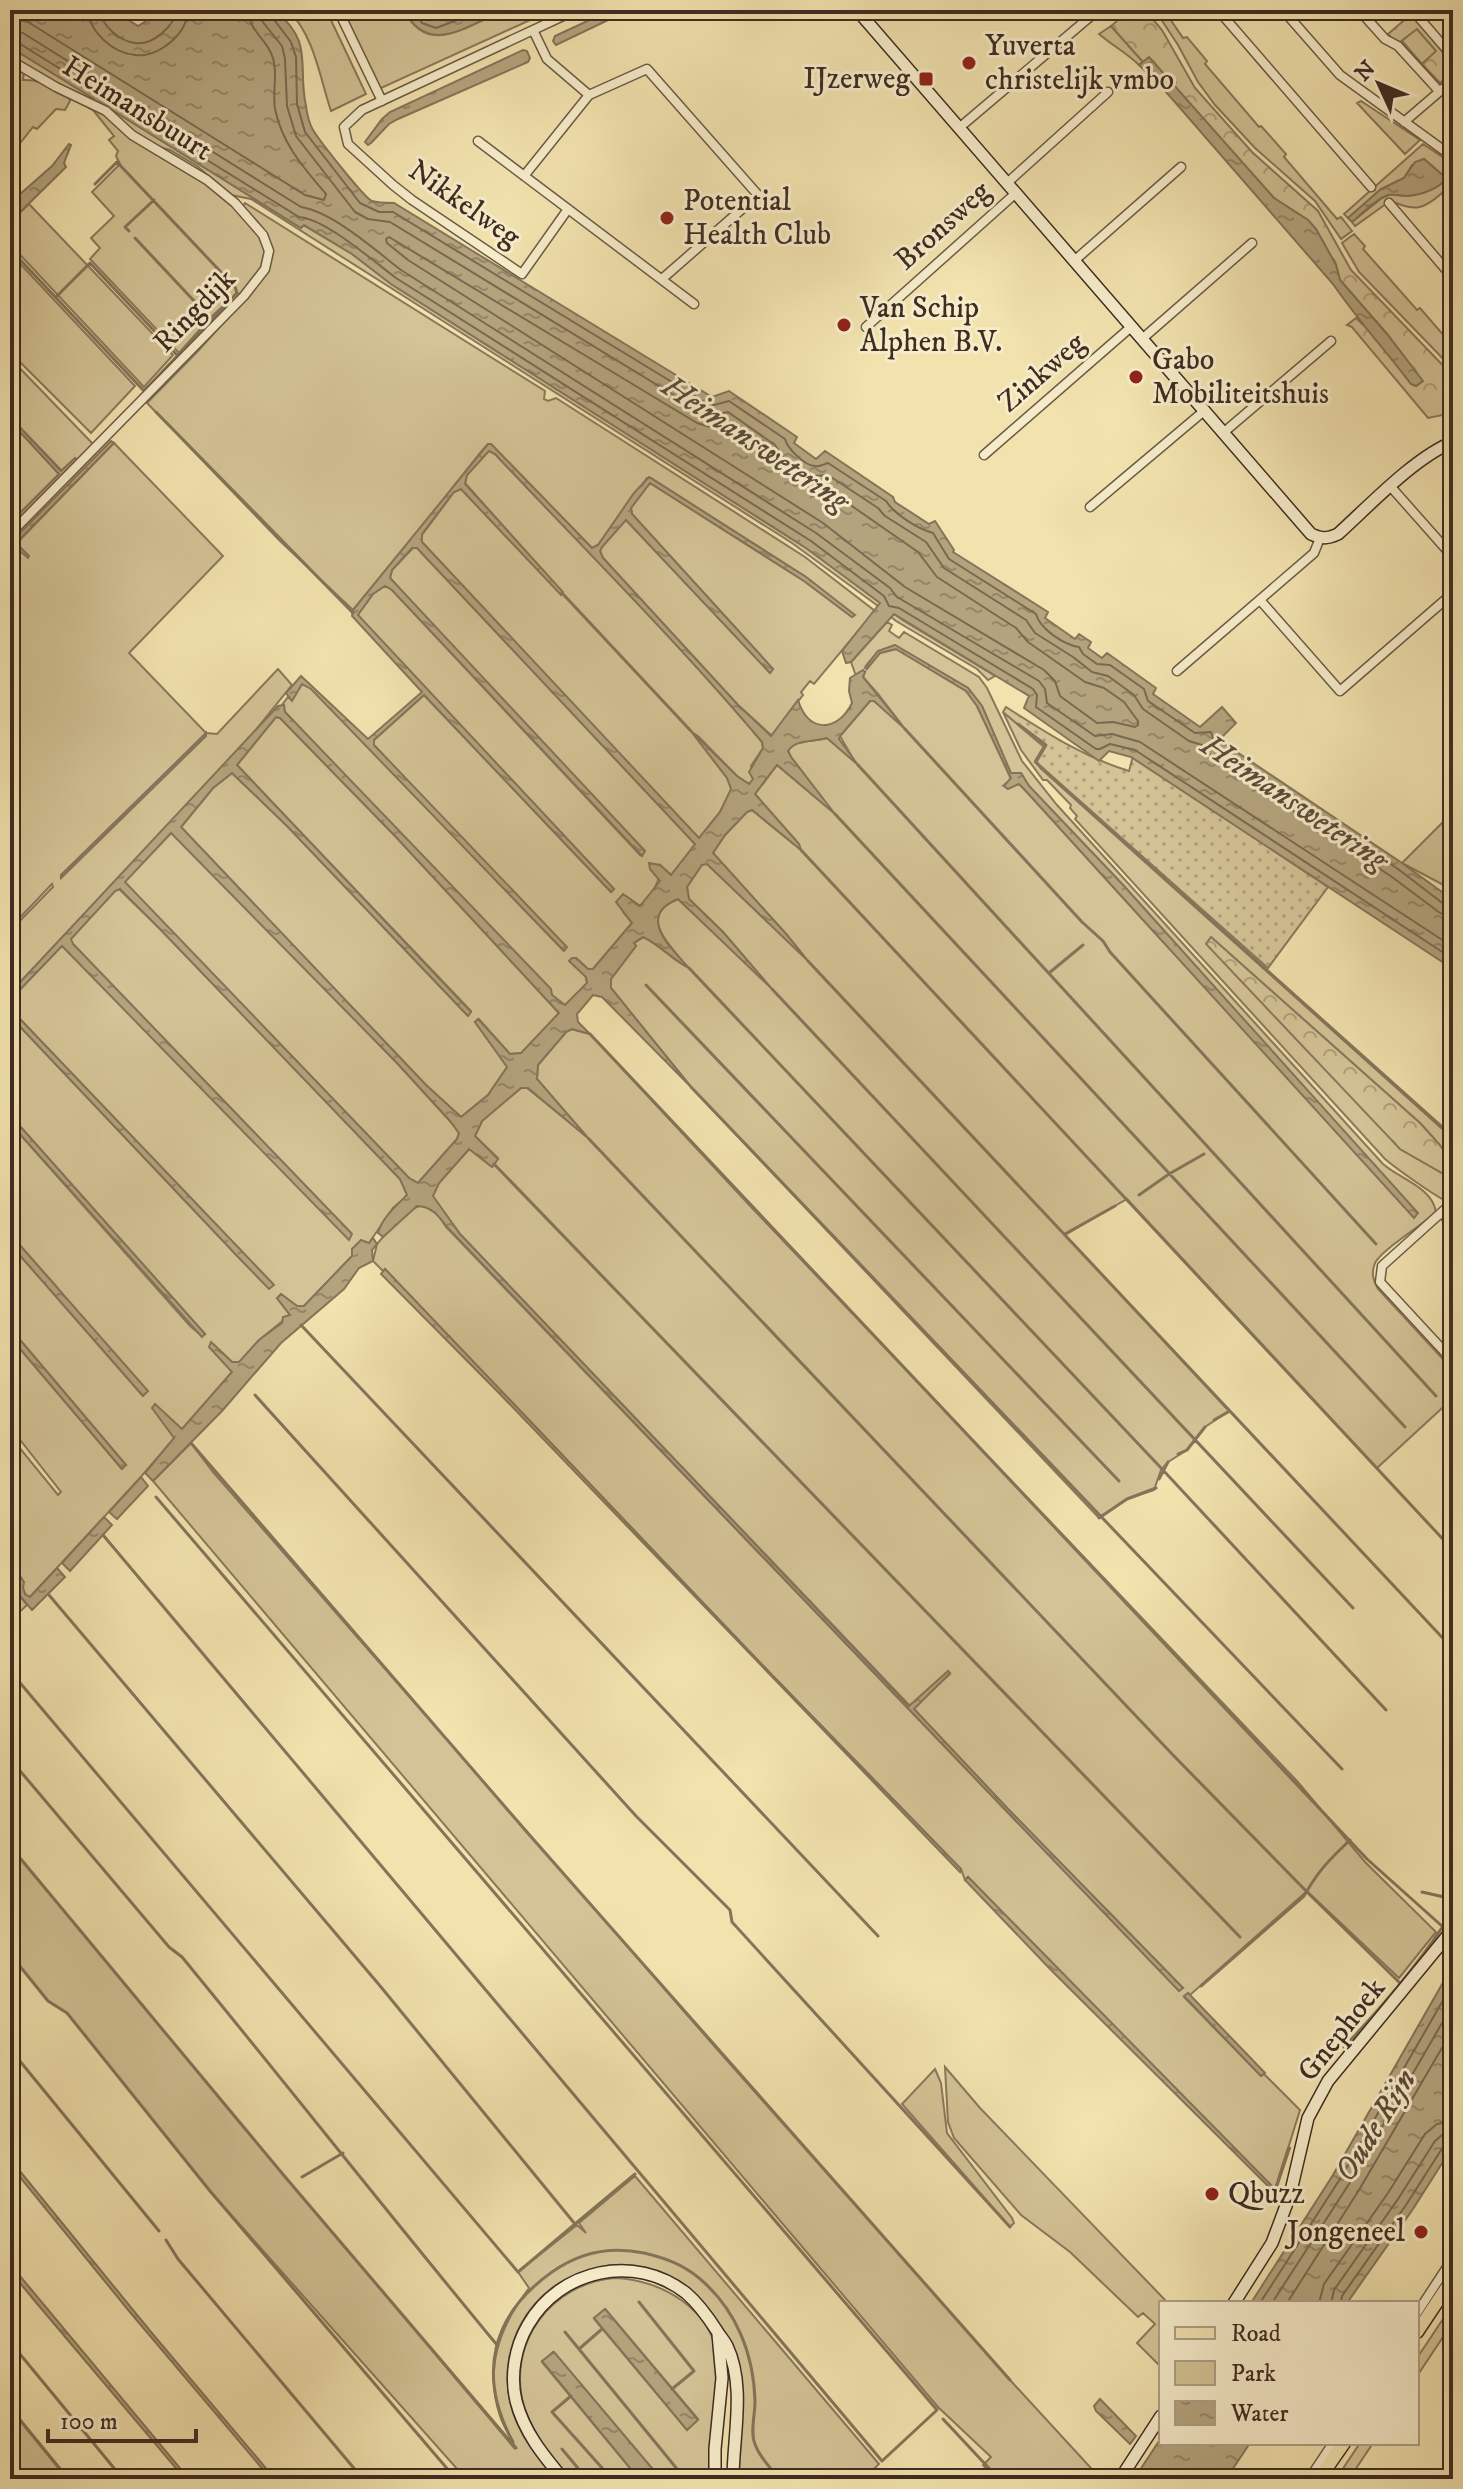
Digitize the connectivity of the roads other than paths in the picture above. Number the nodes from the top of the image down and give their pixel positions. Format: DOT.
graph roads {
  1 [pos="338,10"];
  2 [pos="576,10"];
  3 [pos="857,10"];
  4 [pos="1098,10"];
  5 [pos="1218,10"];
  6 [pos="1283,10"];
  7 [pos="1359,10"];
  8 [pos="1415,13"];
  9 [pos="533,30"];
  10 [pos="1453,57"];
  11 [pos="10,60"];
  12 [pos="1453,80"];
  13 [pos="1439,91"];
  14 [pos="1108,92"];
  15 [pos="589,95"];
  16 [pos="382,101"];
  17 [pos="1404,122"];
  18 [pos="959,128"];
  19 [pos="478,141"];
  20 [pos="1453,157"];
  21 [pos="1181,167"];
  22 [pos="524,176"];
  23 [pos="1007,183"];
  24 [pos="1371,187"];
  25 [pos="1016,193"];
  26 [pos="235,203"];
  27 [pos="1389,203"];
  28 [pos="568,209"];
  29 [pos="1252,243"];
  30 [pos="1074,261"];
  31 [pos="1453,278"];
  32 [pos="662,279"];
  33 [pos="694,304"];
  34 [pos="866,327"];
  35 [pos="1131,327"];
  36 [pos="1142,339"];
  37 [pos="1331,341"];
  38 [pos="1204,411"];
  39 [pos="1223,433"];
  40 [pos="1453,442"];
  41 [pos="984,455"];
  42 [pos="1391,487"];
  43 [pos="1090,507"];
  44 [pos="10,534"];
  45 [pos="1320,538"];
  46 [pos="1453,557"];
  47 [pos="1453,593"];
  48 [pos="1260,600"];
  49 [pos="1177,671"];
  50 [pos="1453,1202"];
  51 [pos="1442,1212"];
  52 [pos="1453,1228"];
  53 [pos="1453,1361"];
  54 [pos="1453,1929"];
  55 [pos="1453,2258"];
  56 [pos="1451,2273"];
  57 [pos="1235,2301"];
  58 [pos="1419,2311"];
  59 [pos="1419,2329"];
  60 [pos="718,2333"];
  61 [pos="1159,2419"];
  62 [pos="1332,2445"];
  63 [pos="1342,2445"];
  64 [pos="1453,2462"];
  65 [pos="1324,2464"];
  66 [pos="563,2479"];
  67 [pos="715,2479"];
  68 [pos="733,2479"];
  69 [pos="1120,2479"];
  70 [pos="1309,2479"];
  71 [pos="1319,2479"];
  72 [pos="1445,2479"];
  1 -- 16 [label="street"];
  2 -- 9 [label="street"];
  3 -- 18 [label="street"];
  4 -- 18 [label="street"];
  5 -- 24 [label="street"];
  6 -- 17 [label="street"];
  7 -- 13 [label="street"];
  8 -- 10 [label="street"];
  9 -- 15 [label="street"];
  9 -- 16 [label="street"];
  11 -- 26 [label="street, Heimansbuurt"];
  12 -- 13 [label="street"];
  13 -- 17 [label="street"];
  14 -- 23 [label="street"];
  15 -- 22 [label="street, Nikkelweg"];
  15 -- 32 [label="street"];
  16 -- 28 [label="street, Nikkelweg"];
  17 -- 20 [label="street"];
  18 -- 23 [label="street"];
  19 -- 22 [label="street, Nikkelweg"];
  21 -- 30 [label="street"];
  22 -- 28 [label="street, Nikkelweg"];
  23 -- 25 [label="street"];
  25 -- 30 [label="street"];
  25 -- 34 [label="street, Bronsweg"];
  26 -- 44 [label="street, Ringdijk"];
  27 -- 31 [label="street"];
  28 -- 32 [label="street, Nikkelweg"];
  29 -- 36 [label="street"];
  30 -- 35 [label="street"];
  32 -- 33 [label="street, Nikkelweg"];
  35 -- 36 [label="street"];
  35 -- 41 [label="street, Zinkweg"];
  36 -- 38 [label="street"];
  37 -- 39 [label="street"];
  38 -- 39 [label="street"];
  38 -- 43 [label="street"];
  39 -- 45 [label="street"];
  40 -- 42 [label="street"];
  42 -- 45 [label="street"];
  42 -- 46 [label="street"];
  45 -- 48 [label="street"];
  47 -- 48 [label="street"];
  48 -- 49 [label="street"];
  50 -- 51 [label="street"];
  51 -- 52 [label="street"];
  51 -- 53 [label="street"];
  54 -- 57 [label="street, Gnephoek"];
  55 -- 56 [label="street"];
  56 -- 58 [label="street"];
  56 -- 59 [label="main road"];
  60 -- 66 [label="street"];
  60 -- 67 [label="street"];
  60 -- 68 [label="street"];
  61 -- 69 [label="street"];
  62 -- 65 [label="street"];
  63 -- 65 [label="main road"];
  64 -- 72 [label="street"];
  65 -- 70 [label="street"];
  65 -- 71 [label="main road"];
}
